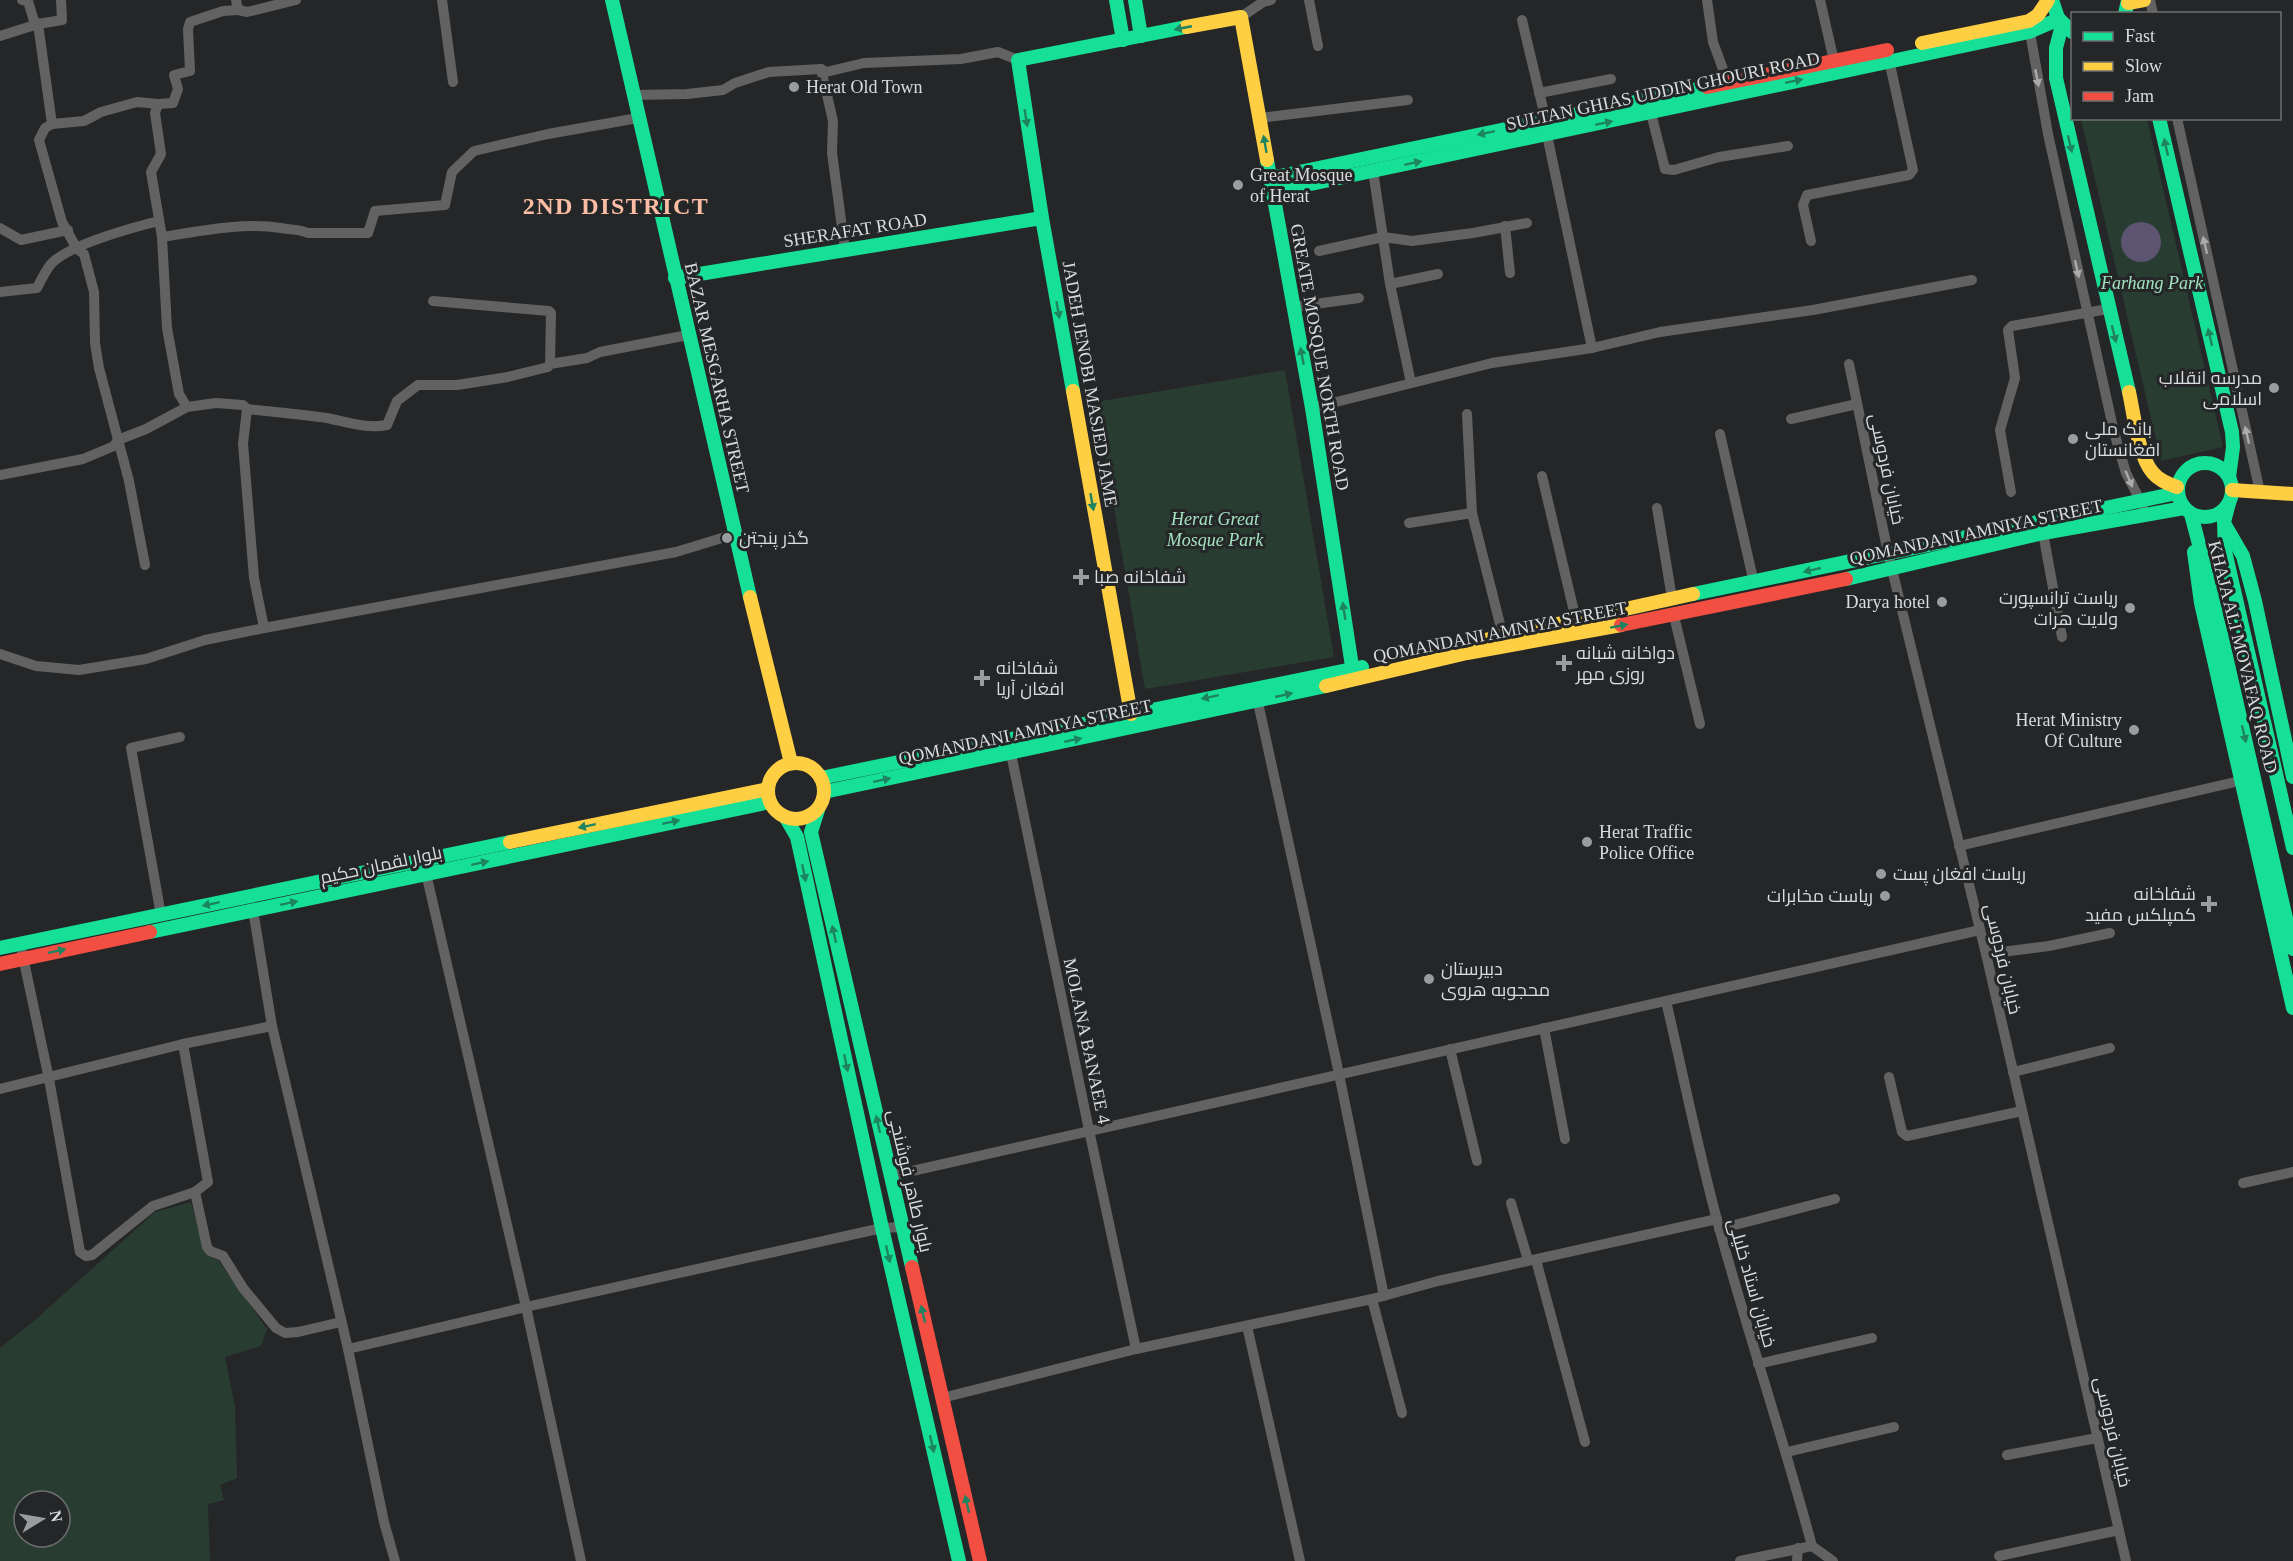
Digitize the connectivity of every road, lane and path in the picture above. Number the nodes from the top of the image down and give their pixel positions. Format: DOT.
graph roads {
  1 [pos="22,0"];
  2 [pos="61,0"];
  3 [pos="296,0"];
  4 [pos="442,0"];
  5 [pos="612,0"];
  6 [pos="1116,0"];
  7 [pos="1135,0"];
  8 [pos="1271,0"];
  9 [pos="1309,0"];
  10 [pos="1707,0"];
  11 [pos="1820,0"];
  12 [pos="2050,0"];
  13 [pos="2144,0"];
  14 [pos="237,5"];
  15 [pos="2126,9"];
  16 [pos="1240,17"];
  17 [pos="1522,20"];
  18 [pos="38,24"];
  19 [pos="2029,26"];
  20 [pos="2065,26"];
  21 [pos="0,36"];
  22 [pos="1141,36"];
  23 [pos="1123,40"];
  24 [pos="1318,46"];
  25 [pos="1017,60"];
  26 [pos="1889,60"];
  27 [pos="1834,62"];
  28 [pos="821,69"];
  29 [pos="1611,79"];
  30 [pos="453,82"];
  31 [pos="1728,83"];
  32 [pos="1539,93"];
  33 [pos="633,95"];
  34 [pos="1408,100"];
  35 [pos="158,104"];
  36 [pos="1651,113"];
  37 [pos="638,118"];
  38 [pos="1260,118"];
  39 [pos="2159,120"];
  40 [pos="2177,120"];
  41 [pos="52,124"];
  42 [pos="1547,128"];
  43 [pos="1788,146"];
  44 [pos="1373,171"];
  45 [pos="1272,185"];
  46 [pos="1042,219"];
  47 [pos="159,221"];
  48 [pos="1527,223"];
  49 [pos="1505,226"];
  50 [pos="0,228"];
  51 [pos="68,230"];
  52 [pos="162,237"];
  53 [pos="1383,237"];
  54 [pos="1811,241"];
  55 [pos="77,249"];
  56 [pos="845,250"];
  57 [pos="1319,251"];
  58 [pos="1510,273"];
  59 [pos="1438,274"];
  60 [pos="675,278"];
  61 [pos="1972,280"];
  62 [pos="1390,284"];
  63 [pos="0,292"];
  64 [pos="1359,298"];
  65 [pos="434,301"];
  66 [pos="1293,307"];
  67 [pos="2108,309"];
  68 [pos="2087,313"];
  69 [pos="688,335"];
  70 [pos="1592,348"];
  71 [pos="550,364"];
  72 [pos="1849,364"];
  73 [pos="1411,383"];
  74 [pos="1857,404"];
  75 [pos="187,406"];
  76 [pos="1312,408"];
  77 [pos="247,409"];
  78 [pos="1467,414"];
  79 [pos="1791,419"];
  80 [pos="1720,434"];
  81 [pos="118,440"];
  82 [pos="0,476"];
  83 [pos="1542,476"];
  84 [pos="2177,490"];
  85 [pos="2230,490"];
  86 [pos="2011,492"];
  87 [pos="2260,492"];
  88 [pos="2293,494"];
  89 [pos="2139,501"];
  90 [pos="1657,508"];
  91 [pos="1473,513"];
  92 [pos="2149,515"];
  93 [pos="2189,517"];
  94 [pos="2224,522"];
  95 [pos="1409,523"];
  96 [pos="2043,533"];
  97 [pos="735,534"];
  98 [pos="1888,553"];
  99 [pos="145,565"];
  100 [pos="1893,569"];
  101 [pos="1754,583"];
  102 [pos="1672,598"];
  103 [pos="1674,616"];
  104 [pos="1576,621"];
  105 [pos="264,628"];
  106 [pos="1503,636"];
  107 [pos="2062,637"];
  108 [pos="0,654"];
  109 [pos="1354,674"];
  110 [pos="1256,687"];
  111 [pos="1257,702"];
  112 [pos="1131,714"];
  113 [pos="1700,724"];
  114 [pos="180,737"];
  115 [pos="1010,746"];
  116 [pos="791,763"];
  117 [pos="2254,777"];
  118 [pos="2293,777"];
  119 [pos="2240,781"];
  120 [pos="823,785"];
  121 [pos="769,795"];
  122 [pos="818,810"];
  123 [pos="786,818"];
  124 [pos="1959,846"];
  125 [pos="2293,848"];
  126 [pos="425,867"];
  127 [pos="253,910"];
  128 [pos="161,915"];
  129 [pos="1980,930"];
  130 [pos="2110,933"];
  131 [pos="20,944"];
  132 [pos="0,948"];
  133 [pos="2293,949"];
  134 [pos="1986,954"];
  135 [pos="23,958"];
  136 [pos="0,964"];
  137 [pos="1666,1001"];
  138 [pos="2293,1008"];
  139 [pos="272,1026"];
  140 [pos="1544,1028"];
  141 [pos="183,1044"];
  142 [pos="2110,1048"];
  143 [pos="1450,1049"];
  144 [pos="2013,1072"];
  145 [pos="1339,1074"];
  146 [pos="1889,1077"];
  147 [pos="49,1079"];
  148 [pos="0,1089"];
  149 [pos="2022,1111"];
  150 [pos="1089,1130"];
  151 [pos="1565,1139"];
  152 [pos="1477,1161"];
  153 [pos="2293,1172"];
  154 [pos="890,1176"];
  155 [pos="2243,1183"];
  156 [pos="195,1192"];
  157 [pos="1835,1198"];
  158 [pos="1511,1203"];
  159 [pos="1718,1224"];
  160 [pos="902,1227"];
  161 [pos="882,1228"];
  162 [pos="1532,1260"];
  163 [pos="1384,1296"];
  164 [pos="1372,1299"];
  165 [pos="526,1307"];
  166 [pos="341,1322"];
  167 [pos="1247,1326"];
  168 [pos="1872,1338"];
  169 [pos="348,1349"];
  170 [pos="1136,1349"];
  171 [pos="1758,1364"];
  172 [pos="942,1398"];
  173 [pos="1402,1413"];
  174 [pos="1894,1427"];
  175 [pos="2097,1438"];
  176 [pos="1585,1442"];
  177 [pos="1787,1452"];
  178 [pos="2007,1455"];
  179 [pos="2119,1530"];
  180 [pos="1812,1546"];
  181 [pos="1798,1548"];
  182 [pos="1999,1556"];
  183 [pos="395,1561"];
  184 [pos="581,1561"];
  185 [pos="959,1561"];
  186 [pos="980,1561"];
  187 [pos="1300,1561"];
  188 [pos="1740,1561"];
  189 [pos="1797,1561"];
  190 [pos="1833,1561"];
  191 [pos="2126,1561"];
  1 -- 18 [label="street"];
  2 -- 18 [label="street"];
  3 -- 14 [label="street"];
  4 -- 30 [label="street"];
  5 -- 33 [label="main road, BAZAR MESGARHA STREET"];
  6 -- 23 [label="main road"];
  7 -- 22 [label="main road"];
  8 -- 16 [label="street"];
  9 -- 24 [label="street"];
  10 -- 31 [label="street"];
  11 -- 27 [label="street"];
  12 -- 19 [label="main road"];
  12 -- 20 [label="main road"];
  13 -- 15 [label="main road"];
  14 -- 35 [label="street"];
  16 -- 22 [label="main road, one-way"];
  16 -- 38 [label="main road, GREATE MOSQUE NORTH ROAD"];
  17 -- 32 [label="street"];
  18 -- 21 [label="street"];
  18 -- 41 [label="street"];
  19 -- 20 [label="main road, SULTAN GHIAS UDDIN GHOURI ROAD"];
  19 -- 26 [label="main road, SULTAN GHIAS UDDIN GHOURI ROAD"];
  19 -- 27 [label="main road"];
  19 -- 68 [label="street, one-way"];
  20 -- 67 [label="main road, one-way"];
  22 -- 23 [label="main road"];
  23 -- 25 [label="main road"];
  25 -- 28 [label="street"];
  25 -- 46 [label="main road, JADEH JENOBI MASJED JAME, one-way"];
  36 -- 26 [label="main road, SULTAN GHIAS UDDIN GHOURI ROAD, one-way"];
  26 -- 54 [label="street"];
  27 -- 31 [label="main road"];
  28 -- 33 [label="street"];
  28 -- 56 [label="street"];
  29 -- 32 [label="street"];
  31 -- 42 [label="main road"];
  32 -- 42 [label="street"];
  33 -- 37 [label="main road, BAZAR MESGARHA STREET"];
  34 -- 38 [label="street"];
  35 -- 41 [label="street"];
  35 -- 47 [label="street"];
  42 -- 36 [label="main road, SULTAN GHIAS UDDIN GHOURI ROAD, one-way"];
  36 -- 43 [label="street"];
  37 -- 52 [label="street"];
  37 -- 60 [label="main road, BAZAR MESGARHA STREET"];
  45 -- 38 [label="main road, GREATE MOSQUE NORTH ROAD, one-way"];
  85 -- 39 [label="main road, KHAJA ALI MOVAFAQ ROAD, one-way"];
  87 -- 40 [label="street, one-way"];
  41 -- 51 [label="street"];
  44 -- 42 [label="main road, SULTAN GHIAS UDDIN GHOURI ROAD, one-way"];
  42 -- 45 [label="main road, one-way"];
  42 -- 70 [label="street"];
  44 -- 45 [label="main road, SULTAN GHIAS UDDIN GHOURI ROAD"];
  44 -- 53 [label="street"];
  45 -- 66 [label="main road, GREATE MOSQUE NORTH ROAD"];
  46 -- 56 [label="main road, SHERAFAT ROAD"];
  46 -- 112 [label="main road, JADEH JENOBI MASJED JAME, one-way"];
  47 -- 52 [label="street"];
  47 -- 55 [label="street"];
  48 -- 49 [label="street"];
  49 -- 53 [label="street"];
  49 -- 58 [label="street"];
  50 -- 51 [label="street"];
  51 -- 55 [label="street"];
  52 -- 75 [label="street"];
  53 -- 57 [label="street"];
  53 -- 62 [label="street"];
  55 -- 63 [label="street"];
  55 -- 81 [label="street"];
  56 -- 60 [label="main road, SHERAFAT ROAD"];
  59 -- 62 [label="street"];
  60 -- 69 [label="main road, BAZAR MESGARHA STREET"];
  61 -- 70 [label="street"];
  62 -- 73 [label="street"];
  64 -- 66 [label="street"];
  65 -- 71 [label="street"];
  76 -- 66 [label="main road, GREATE MOSQUE NORTH ROAD, one-way"];
  67 -- 68 [label="street"];
  67 -- 84 [label="main road, one-way"];
  68 -- 86 [label="street"];
  68 -- 89 [label="street, one-way"];
  69 -- 71 [label="street"];
  69 -- 97 [label="main road, BAZAR MESGARHA STREET"];
  70 -- 73 [label="street"];
  71 -- 77 [label="street"];
  72 -- 74 [label="street, خیابان فردوسی"];
  73 -- 76 [label="street"];
  74 -- 79 [label="street"];
  74 -- 98 [label="street, خیابان فردوسی"];
  75 -- 77 [label="street"];
  75 -- 81 [label="street"];
  109 -- 76 [label="main road, GREATE MOSQUE NORTH ROAD, one-way"];
  77 -- 105 [label="street"];
  78 -- 91 [label="street"];
  80 -- 101 [label="street"];
  81 -- 82 [label="street"];
  81 -- 99 [label="street"];
  83 -- 104 [label="street"];
  84 -- 85 [label="main road"];
  84 -- 89 [label="main road, QOMANDANI AMNIYA STREET"];
  84 -- 93 [label="main road"];
  85 -- 87 [label="main road"];
  85 -- 93 [label="main road"];
  85 -- 94 [label="main road, KHAJA ALI MOVAFAQ ROAD"];
  87 -- 88 [label="main road"];
  89 -- 92 [label="street"];
  89 -- 98 [label="main road, QOMANDANI AMNIYA STREET"];
  90 -- 102 [label="street"];
  91 -- 95 [label="street"];
  91 -- 106 [label="street"];
  92 -- 93 [label="main road, QOMANDANI AMNIYA STREET"];
  92 -- 96 [label="main road, QOMANDANI AMNIYA STREET"];
  93 -- 117 [label="main road, KHAJA ALI MOVAFAQ ROAD, one-way"];
  93 -- 119 [label="main road"];
  94 -- 118 [label="main road"];
  94 -- 125 [label="main road, KHAJA ALI MOVAFAQ ROAD"];
  96 -- 100 [label="main road, QOMANDANI AMNIYA STREET"];
  96 -- 107 [label="street"];
  97 -- 105 [label="street"];
  97 -- 116 [label="main road, BAZAR MESGARHA STREET"];
  98 -- 100 [label="street, خیابان فردوسی"];
  98 -- 101 [label="main road, QOMANDANI AMNIYA STREET, one-way"];
  100 -- 103 [label="main road, QOMANDANI AMNIYA STREET"];
  100 -- 124 [label="street, خیابان فردوسی"];
  101 -- 102 [label="main road, QOMANDANI AMNIYA STREET"];
  102 -- 104 [label="main road, QOMANDANI AMNIYA STREET"];
  109 -- 103 [label="main road, QOMANDANI AMNIYA STREET, one-way"];
  103 -- 113 [label="street"];
  104 -- 106 [label="main road, QOMANDANI AMNIYA STREET"];
  105 -- 108 [label="street"];
  106 -- 109 [label="main road, QOMANDANI AMNIYA STREET"];
  109 -- 110 [label="main road, QOMANDANI AMNIYA STREET"];
  111 -- 109 [label="main road, QOMANDANI AMNIYA STREET, one-way"];
  110 -- 111 [label="street"];
  110 -- 112 [label="main road, QOMANDANI AMNIYA STREET, one-way"];
  115 -- 111 [label="main road, QOMANDANI AMNIYA STREET, one-way"];
  111 -- 145 [label="street"];
  112 -- 115 [label="main road, QOMANDANI AMNIYA STREET"];
  114 -- 128 [label="street"];
  115 -- 120 [label="main road, QOMANDANI AMNIYA STREET"];
  115 -- 150 [label="street, MOLANA BANAEE 4"];
  116 -- 120 [label="main road"];
  116 -- 121 [label="main road"];
  117 -- 119 [label="street"];
  117 -- 133 [label="main road, KHAJA ALI MOVAFAQ ROAD"];
  119 -- 124 [label="street"];
  119 -- 138 [label="main road"];
  120 -- 122 [label="main road"];
  121 -- 123 [label="main road"];
  121 -- 126 [label="main road, بلوار لقمان حکیم"];
  122 -- 123 [label="main road"];
  154 -- 122 [label="main road, بلوار طاهر فوشنجی, one-way"];
  123 -- 161 [label="main road, بلوار طاهر فوشنجی, one-way"];
  124 -- 129 [label="street, خیابان فردوسی"];
  127 -- 126 [label="main road, بلوار لقمان حکیم, one-way"];
  126 -- 128 [label="main road, بلوار لقمان حکیم, one-way"];
  126 -- 165 [label="street"];
  135 -- 127 [label="main road, بلوار لقمان حکیم, one-way"];
  127 -- 139 [label="street"];
  128 -- 131 [label="main road, بلوار لقمان حکیم"];
  129 -- 134 [label="street, خیابان فردوسی"];
  129 -- 137 [label="street"];
  130 -- 134 [label="street"];
  131 -- 132 [label="main road, بلوار لقمان حکیم"];
  131 -- 135 [label="street"];
  134 -- 144 [label="street, خیابان فردوسی"];
  135 -- 136 [label="main road, بلوار لقمان حکیم"];
  135 -- 147 [label="street"];
  137 -- 140 [label="street"];
  137 -- 159 [label="street, خیابان استاد خلیلی"];
  139 -- 141 [label="street"];
  139 -- 166 [label="street"];
  140 -- 143 [label="street"];
  140 -- 151 [label="street"];
  141 -- 147 [label="street"];
  141 -- 156 [label="street"];
  142 -- 144 [label="street"];
  143 -- 145 [label="street"];
  143 -- 152 [label="street"];
  144 -- 149 [label="street, خیابان فردوسی"];
  145 -- 150 [label="street"];
  145 -- 163 [label="street"];
  146 -- 149 [label="street"];
  147 -- 148 [label="street"];
  147 -- 156 [label="street"];
  149 -- 175 [label="street, خیابان فردوسی"];
  150 -- 154 [label="street"];
  150 -- 170 [label="street, MOLANA BANAEE 4"];
  153 -- 155 [label="street"];
  154 -- 160 [label="main road, بلوار طاهر فوشنجی"];
  156 -- 166 [label="street"];
  157 -- 159 [label="street"];
  158 -- 162 [label="street"];
  159 -- 162 [label="street"];
  159 -- 171 [label="street, خیابان استاد خلیلی"];
  160 -- 161 [label="street"];
  172 -- 160 [label="main road, بلوار طاهر فوشنجی, one-way"];
  161 -- 165 [label="street"];
  161 -- 185 [label="main road, بلوار طاهر فوشنجی, one-way"];
  162 -- 163 [label="street"];
  162 -- 176 [label="street"];
  163 -- 164 [label="street"];
  164 -- 167 [label="street"];
  164 -- 173 [label="street"];
  165 -- 169 [label="street"];
  165 -- 184 [label="street"];
  166 -- 169 [label="street"];
  167 -- 170 [label="street"];
  167 -- 187 [label="street"];
  168 -- 171 [label="street"];
  169 -- 183 [label="street"];
  170 -- 172 [label="street"];
  171 -- 177 [label="street, خیابان استاد خلیلی"];
  186 -- 172 [label="main road, بلوار طاهر فوشنجی, one-way"];
  174 -- 177 [label="street"];
  175 -- 178 [label="street"];
  175 -- 179 [label="street, خیابان فردوسی"];
  177 -- 180 [label="street, خیابان استاد خلیلی"];
  179 -- 182 [label="street"];
  179 -- 191 [label="street, خیابان فردوسی"];
  180 -- 181 [label="street"];
  180 -- 190 [label="street"];
  181 -- 188 [label="street"];
  181 -- 189 [label="street"];
}
